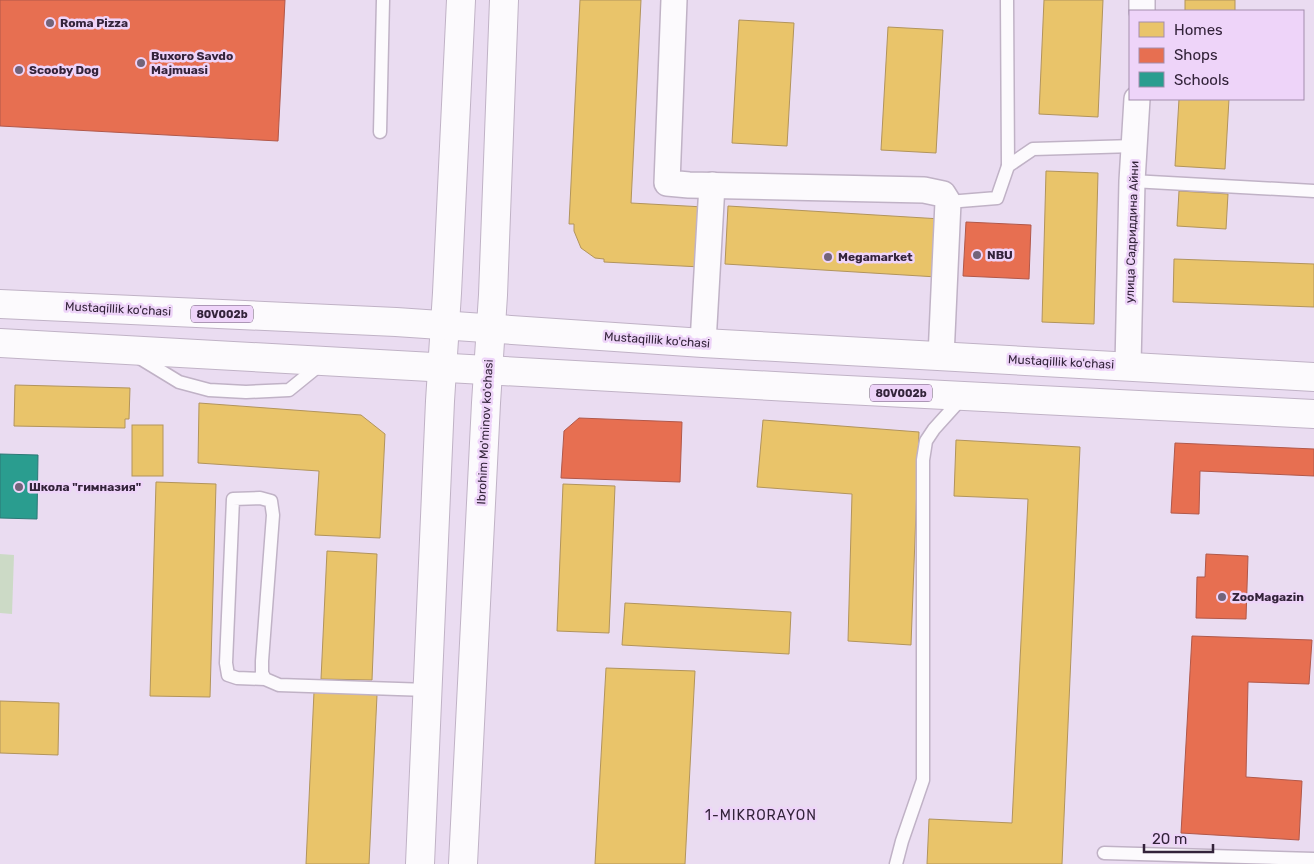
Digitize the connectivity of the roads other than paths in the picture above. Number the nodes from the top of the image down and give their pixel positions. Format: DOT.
graph roads {
  1 [pos="383,0"];
  2 [pos="461,0"];
  3 [pos="504,0"];
  4 [pos="674,0"];
  5 [pos="1007,0"];
  6 [pos="1137,100"];
  7 [pos="380,132"];
  8 [pos="1134,146"];
  9 [pos="1008,166"];
  10 [pos="1132,181"];
  11 [pos="712,185"];
  12 [pos="1314,191"];
  13 [pos="948,202"];
  14 [pos="0,304"];
  15 [pos="444,326"];
  16 [pos="491,328"];
  17 [pos="0,343"];
  18 [pos="703,343"];
  19 [pos="941,357"];
  20 [pos="1128,366"];
  21 [pos="443,367"];
  22 [pos="488,370"];
  23 [pos="1314,376"];
  24 [pos="964,396"];
  25 [pos="1314,414"];
  26 [pos="266,680"];
  27 [pos="428,690"];
  28 [pos="1104,854"];
  29 [pos="1314,859"];
  30 [pos="420,864"];
  31 [pos="463,864"];
  32 [pos="896,864"];
  1 -- 7 [label="lane"];
  2 -- 15 [label="main road"];
  3 -- 16 [label="main road, Ibrohim Mo'minov ko'chasi"];
  4 -- 11 [label="street"];
  5 -- 9 [label="lane"];
  6 -- 8 [label="street, улица Садриддина Айни"];
  8 -- 9 [label="lane"];
  8 -- 10 [label="street, улица Садриддина Айни"];
  9 -- 13 [label="lane"];
  10 -- 12 [label="lane"];
  10 -- 20 [label="street, улица Садриддина Айни"];
  11 -- 13 [label="street"];
  11 -- 18 [label="street"];
  13 -- 19 [label="street"];
  14 -- 15 [label="main road, Mustaqillik ko'chasi / 80V002b"];
  15 -- 16 [label="main road, Mustaqillik ko'chasi"];
  15 -- 21 [label="main road"];
  16 -- 18 [label="main road, Mustaqillik ko'chasi"];
  16 -- 22 [label="main road, Ibrohim Mo'minov ko'chasi"];
  17 -- 21 [label="main road"];
  18 -- 19 [label="main road, Mustaqillik ko'chasi"];
  19 -- 20 [label="main road, Mustaqillik ko'chasi"];
  20 -- 23 [label="main road, Mustaqillik ko'chasi"];
  21 -- 22 [label="main road"];
  21 -- 27 [label="main road"];
  22 -- 24 [label="main road, 80V002b"];
  22 -- 31 [label="main road, Ibrohim Mo'minov ko'chasi"];
  24 -- 25 [label="main road, 80V002b"];
  24 -- 32 [label="lane"];
  26 -- 26 [label="lane"];
  26 -- 27 [label="lane"];
  27 -- 30 [label="main road"];
  28 -- 29 [label="lane"];
}
